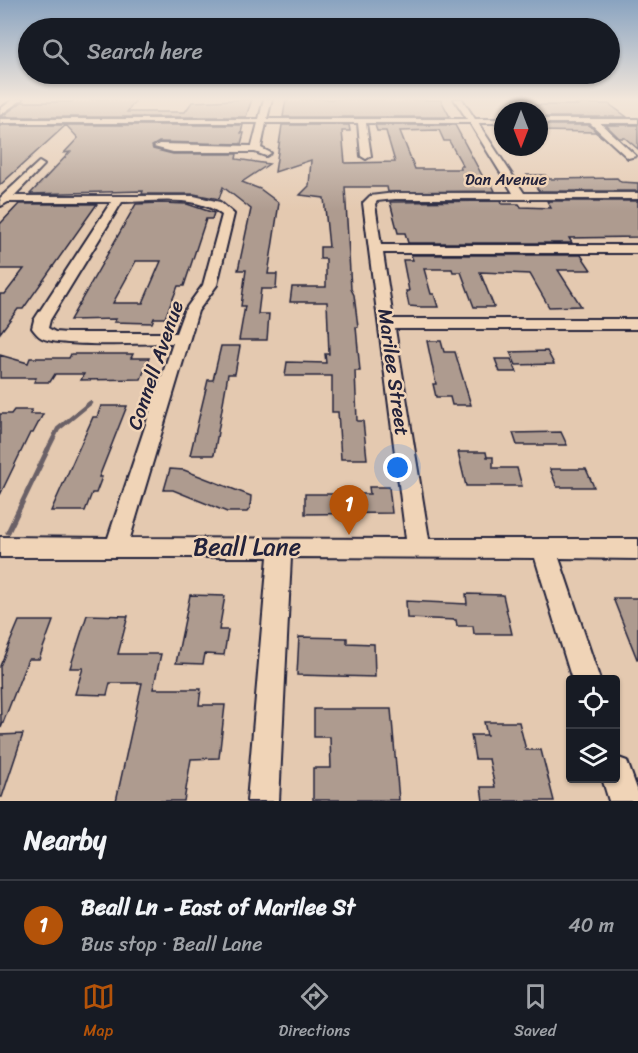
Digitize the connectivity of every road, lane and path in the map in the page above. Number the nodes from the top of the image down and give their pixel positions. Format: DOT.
graph roads {
  1 [pos="261,136"];
  2 [pos="364,136"];
  3 [pos="482,136"];
  4 [pos="609,136"];
  5 [pos="159,147"];
  6 [pos="366,156"];
  7 [pos="631,156"];
  8 [pos="39,165"];
  9 [pos="521,196"];
  10 [pos="638,196"];
  11 [pos="374,198"];
  12 [pos="119,199"];
  13 [pos="2,202"];
  14 [pos="376,249"];
  15 [pos="638,249"];
  16 [pos="388,324"];
  17 [pos="638,324"];
  18 [pos="183,338"];
  19 [pos="0,547"];
  20 [pos="116,547"];
  21 [pos="280,547"];
  22 [pos="419,548"];
  23 [pos="544,549"];
  24 [pos="638,549"];
  25 [pos="584,675"];
  26 [pos="619,783"];
  27 [pos="263,801"];
  28 [pos="625,801"];
  1 -- 5 [label="street"];
  2 -- 6 [label="street"];
  3 -- 9 [label="street"];
  4 -- 7 [label="street"];
  8 -- 13 [label="street"];
  9 -- 10 [label="street, Dan Avenue"];
  9 -- 11 [label="street, Dan Avenue"];
  11 -- 14 [label="street, Marilee Street"];
  12 -- 13 [label="street"];
  12 -- 18 [label="street, Connell Avenue"];
  12 -- 18 [label="street"];
  14 -- 15 [label="street"];
  14 -- 16 [label="street, Marilee Street"];
  16 -- 17 [label="street"];
  16 -- 22 [label="street, Marilee Street"];
  18 -- 20 [label="street, Connell Avenue"];
  19 -- 20 [label="street, Beall Lane"];
  20 -- 21 [label="street, Beall Lane"];
  21 -- 22 [label="street, Beall Lane"];
  21 -- 27 [label="street"];
  22 -- 23 [label="street, Beall Lane"];
  23 -- 24 [label="street, Beall Lane"];
  23 -- 25 [label="street"];
  26 -- 28 [label="street"];
}
